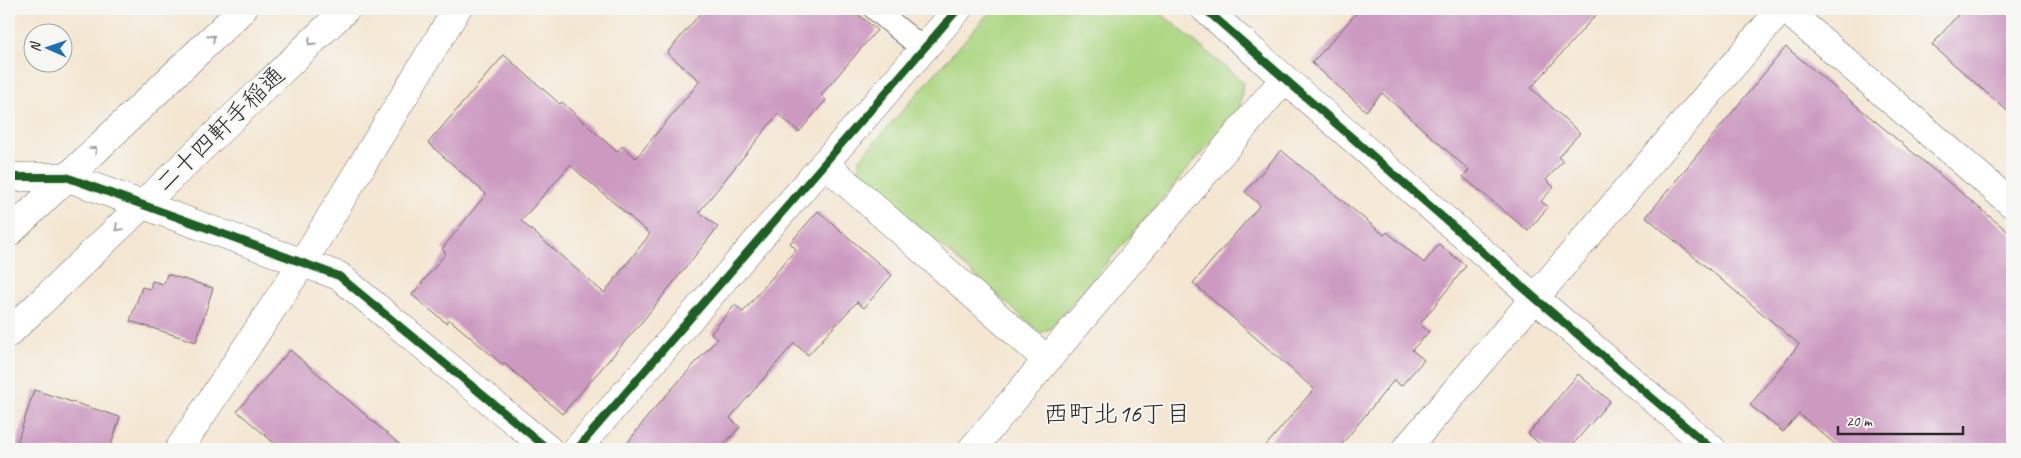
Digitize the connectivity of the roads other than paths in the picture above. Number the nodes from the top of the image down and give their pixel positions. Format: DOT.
graph roads {
  1 [pos="243,9"];
  2 [pos="346,9"];
  3 [pos="457,9"];
  4 [pos="875,9"];
  5 [pos="958,9"];
  6 [pos="1205,9"];
  7 [pos="1781,9"];
  8 [pos="1785,9"];
  9 [pos="923,49"];
  10 [pos="1284,79"];
  11 [pos="824,163"];
  12 [pos="9,177"];
  13 [pos="66,177"];
  14 [pos="142,203"];
  15 [pos="2012,204"];
  16 [pos="9,233"];
  17 [pos="302,262"];
  18 [pos="1534,298"];
  19 [pos="9,333"];
  20 [pos="1047,360"];
  21 [pos="179,449"];
  22 [pos="548,449"];
  23 [pos="577,449"];
  24 [pos="972,449"];
  25 [pos="1406,449"];
  26 [pos="1712,449"];
  13 -- 1 [label="street, one-way"];
  2 -- 14 [label="street, 二十四軒手稲通, one-way"];
  3 -- 17 [label="street"];
  4 -- 9 [label="lane"];
  5 -- 9 [label="street"];
  6 -- 10 [label="street"];
  7 -- 18 [label="street"];
  8 -- 15 [label="street"];
  9 -- 11 [label="street"];
  10 -- 18 [label="street"];
  10 -- 20 [label="street"];
  11 -- 20 [label="street"];
  11 -- 23 [label="street"];
  12 -- 13 [label="street"];
  13 -- 14 [label="street"];
  13 -- 16 [label="street"];
  14 -- 17 [label="street"];
  14 -- 19 [label="street, 二十四軒手稲通, one-way"];
  17 -- 21 [label="street"];
  17 -- 22 [label="street"];
  18 -- 25 [label="street"];
  18 -- 26 [label="street"];
  20 -- 24 [label="street"];
}
